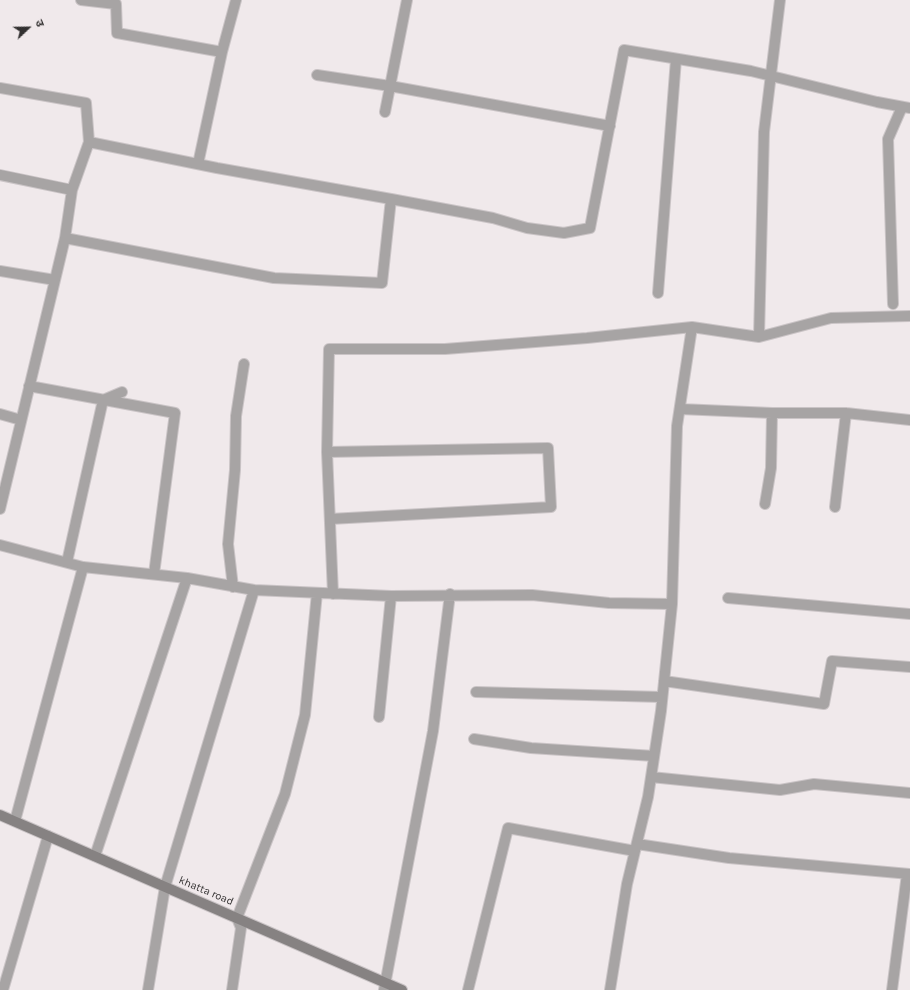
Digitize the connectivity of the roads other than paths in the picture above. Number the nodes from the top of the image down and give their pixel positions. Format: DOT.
graph roads {
  1 [pos="81,0"];
  2 [pos="236,0"];
  3 [pos="407,0"];
  4 [pos="780,0"];
  5 [pos="222,52"];
  6 [pos="676,58"];
  7 [pos="317,75"];
  8 [pos="771,76"];
  9 [pos="390,86"];
  10 [pos="0,88"];
  11 [pos="906,108"];
  12 [pos="385,112"];
  13 [pos="610,126"];
  14 [pos="89,142"];
  15 [pos="198,164"];
  16 [pos="0,175"];
  17 [pos="72,190"];
  18 [pos="391,199"];
  19 [pos="65,238"];
  20 [pos="0,271"];
  21 [pos="55,280"];
  22 [pos="658,293"];
  23 [pos="893,304"];
  24 [pos="910,316"];
  25 [pos="692,327"];
  26 [pos="759,338"];
  27 [pos="244,364"];
  28 [pos="29,386"];
  29 [pos="122,392"];
  30 [pos="103,400"];
  31 [pos="680,409"];
  32 [pos="772,413"];
  33 [pos="846,413"];
  34 [pos="0,414"];
  35 [pos="21,420"];
  36 [pos="910,420"];
  37 [pos="327,452"];
  38 [pos="3,484"];
  39 [pos="765,504"];
  40 [pos="835,507"];
  41 [pos="0,509"];
  42 [pos="330,518"];
  43 [pos="0,545"];
  44 [pos="67,562"];
  45 [pos="83,566"];
  46 [pos="154,574"];
  47 [pos="187,578"];
  48 [pos="233,587"];
  49 [pos="254,590"];
  50 [pos="317,594"];
  51 [pos="333,594"];
  52 [pos="450,594"];
  53 [pos="391,596"];
  54 [pos="728,598"];
  55 [pos="672,604"];
  56 [pos="910,614"];
  57 [pos="910,667"];
  58 [pos="664,682"];
  59 [pos="476,692"];
  60 [pos="662,697"];
  61 [pos="379,716"];
  62 [pos="474,739"];
  63 [pos="654,756"];
  64 [pos="651,777"];
  65 [pos="910,793"];
  66 [pos="0,815"];
  67 [pos="15,821"];
  68 [pos="48,836"];
  69 [pos="636,848"];
  70 [pos="95,856"];
  71 [pos="909,874"];
  72 [pos="165,887"];
  73 [pos="237,918"];
  74 [pos="385,986"];
  75 [pos="3,990"];
  76 [pos="148,990"];
  77 [pos="232,990"];
  78 [pos="402,990"];
  79 [pos="468,990"];
  80 [pos="610,990"];
  81 [pos="892,990"];
  1 -- 5 [label="street"];
  2 -- 5 [label="street"];
  3 -- 9 [label="street"];
  4 -- 8 [label="street"];
  5 -- 15 [label="street"];
  6 -- 8 [label="street"];
  6 -- 13 [label="street"];
  6 -- 22 [label="street"];
  7 -- 9 [label="street"];
  8 -- 11 [label="street"];
  8 -- 26 [label="street"];
  9 -- 12 [label="street"];
  9 -- 13 [label="street"];
  10 -- 14 [label="street"];
  11 -- 23 [label="street"];
  13 -- 18 [label="street"];
  14 -- 15 [label="street"];
  14 -- 17 [label="street"];
  15 -- 18 [label="street"];
  16 -- 17 [label="street"];
  17 -- 19 [label="street"];
  18 -- 19 [label="street"];
  19 -- 21 [label="street"];
  20 -- 21 [label="street"];
  21 -- 28 [label="street"];
  24 -- 26 [label="street"];
  25 -- 26 [label="street"];
  25 -- 31 [label="street"];
  25 -- 37 [label="street"];
  27 -- 48 [label="street"];
  28 -- 30 [label="street"];
  28 -- 35 [label="street"];
  29 -- 30 [label="street"];
  30 -- 44 [label="street"];
  30 -- 46 [label="street"];
  31 -- 32 [label="street"];
  31 -- 55 [label="street"];
  32 -- 33 [label="street"];
  32 -- 39 [label="street"];
  33 -- 36 [label="street"];
  33 -- 40 [label="street"];
  34 -- 35 [label="street"];
  35 -- 38 [label="street"];
  37 -- 42 [label="street"];
  37 -- 42 [label="street"];
  38 -- 41 [label="street"];
  42 -- 51 [label="street"];
  43 -- 44 [label="street"];
  44 -- 45 [label="street"];
  45 -- 46 [label="street"];
  45 -- 67 [label="street"];
  46 -- 47 [label="street"];
  47 -- 48 [label="street"];
  47 -- 70 [label="street"];
  48 -- 49 [label="street"];
  49 -- 50 [label="street"];
  49 -- 72 [label="street"];
  50 -- 51 [label="street"];
  50 -- 73 [label="street"];
  51 -- 53 [label="street"];
  52 -- 53 [label="street"];
  52 -- 55 [label="street"];
  52 -- 74 [label="street"];
  53 -- 61 [label="street"];
  54 -- 56 [label="street"];
  55 -- 58 [label="street"];
  57 -- 58 [label="street"];
  58 -- 60 [label="street"];
  59 -- 60 [label="street"];
  60 -- 63 [label="street"];
  62 -- 63 [label="street"];
  63 -- 64 [label="street"];
  64 -- 65 [label="street"];
  64 -- 69 [label="street"];
  66 -- 67 [label="street, khatta road"];
  67 -- 68 [label="street, khatta road"];
  68 -- 70 [label="street, khatta road"];
  68 -- 75 [label="street"];
  69 -- 71 [label="street"];
  69 -- 79 [label="street"];
  69 -- 80 [label="street"];
  70 -- 72 [label="street, khatta road"];
  71 -- 81 [label="street"];
  72 -- 73 [label="street, khatta road"];
  72 -- 76 [label="street"];
  73 -- 74 [label="street, khatta road"];
  73 -- 77 [label="street"];
  74 -- 78 [label="street, khatta road"];
}
